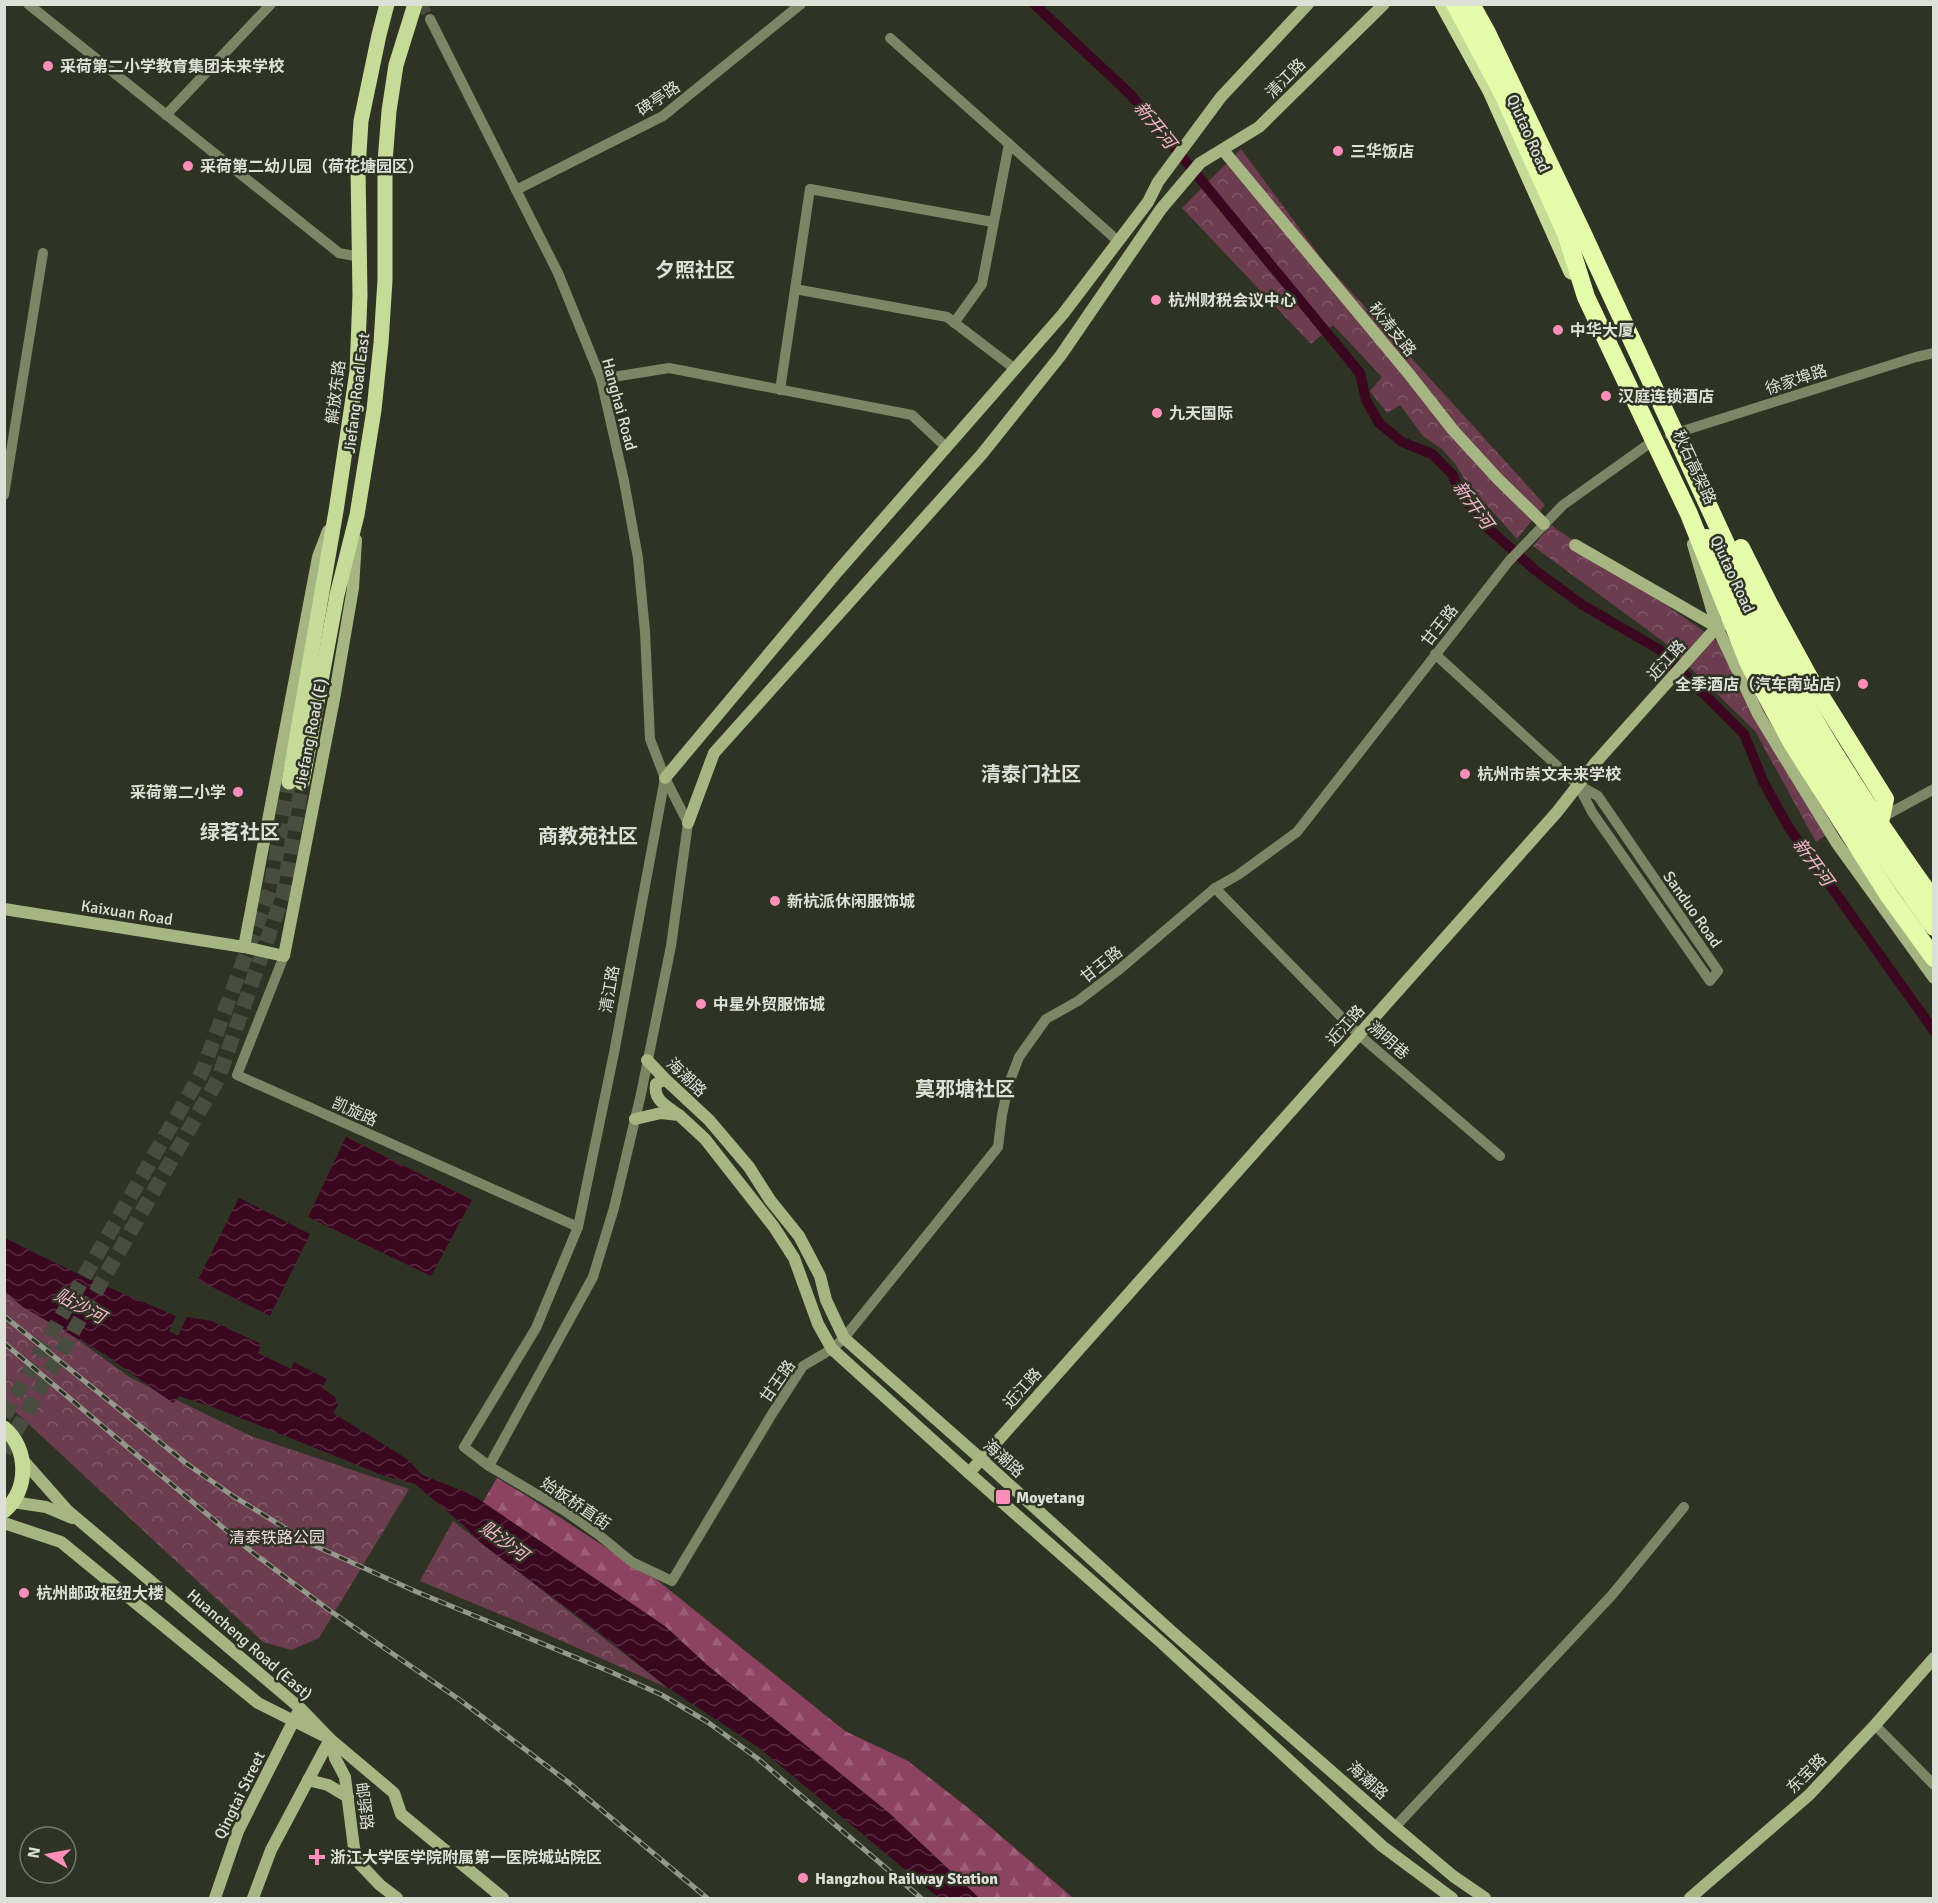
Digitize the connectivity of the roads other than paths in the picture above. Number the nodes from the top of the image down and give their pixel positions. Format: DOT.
graph roads {
  1 [pos="28,4"];
  2 [pos="272,4"];
  3 [pos="387,4"];
  4 [pos="415,4"];
  5 [pos="801,4"];
  6 [pos="1308,4"];
  7 [pos="1383,4"];
  8 [pos="1442,4"];
  9 [pos="1455,4"];
  10 [pos="1473,4"];
  11 [pos="429,19"];
  12 [pos="890,38"];
  13 [pos="166,115"];
  14 [pos="1009,144"];
  15 [pos="1223,150"];
  16 [pos="1546,157"];
  17 [pos="516,190"];
  18 [pos="993,222"];
  19 [pos="1567,236"];
  20 [pos="1118,241"];
  21 [pos="43,254"];
  22 [pos="360,257"];
  23 [pos="795,289"];
  24 [pos="954,323"];
  25 [pos="1934,353"];
  26 [pos="1015,369"];
  27 [pos="601,379"];
  28 [pos="780,390"];
  29 [pos="1669,435"];
  30 [pos="1650,443"];
  31 [pos="946,447"];
  32 [pos="4,495"];
  33 [pos="336,510"];
  34 [pos="1683,513"];
  35 [pos="357,515"];
  36 [pos="1544,524"];
  37 [pos="1575,545"];
  38 [pos="1752,609"];
  39 [pos="1734,619"];
  40 [pos="1717,627"];
  41 [pos="1435,654"];
  42 [pos="665,778"];
  43 [pos="295,782"];
  44 [pos="1578,785"];
  45 [pos="1934,789"];
  46 [pos="1881,818"];
  47 [pos="688,823"];
  48 [pos="1857,831"];
  49 [pos="1836,842"];
  50 [pos="1215,888"];
  51 [pos="1934,894"];
  52 [pos="1934,901"];
  53 [pos="4,909"];
  54 [pos="1934,927"];
  55 [pos="1934,944"];
  56 [pos="244,947"];
  57 [pos="284,956"];
  58 [pos="1934,958"];
  59 [pos="1934,978"];
  60 [pos="1358,1034"];
  61 [pos="648,1060"];
  62 [pos="664,1080"];
  63 [pos="679,1115"];
  64 [pos="634,1119"];
  65 [pos="1500,1156"];
  66 [pos="578,1227"];
  67 [pos="844,1338"];
  68 [pos="832,1349"];
  69 [pos="4,1428"];
  70 [pos="464,1447"];
  71 [pos="22,1459"];
  72 [pos="981,1459"];
  73 [pos="489,1466"];
  74 [pos="969,1473"];
  75 [pos="8,1506"];
  76 [pos="1684,1507"];
  77 [pos="4,1523"];
  78 [pos="91,1529"];
  79 [pos="672,1581"];
  80 [pos="1934,1658"];
  81 [pos="300,1708"];
  82 [pos="293,1722"];
  83 [pos="1875,1725"];
  84 [pos="330,1739"];
  85 [pos="308,1779"];
  86 [pos="1934,1785"];
  87 [pos="348,1797"];
  88 [pos="1395,1827"];
  89 [pos="215,1899"];
  90 [pos="253,1899"];
  91 [pos="397,1899"];
  92 [pos="503,1899"];
  93 [pos="1452,1899"];
  94 [pos="1485,1899"];
  95 [pos="1690,1899"];
  1 -- 13 [label="street"];
  2 -- 13 [label="street"];
  3 -- 22 [label="main road, 解放东路"];
  4 -- 35 [label="main road, Jiefang Road East"];
  5 -- 17 [label="street, 碑亭路"];
  6 -- 20 [label="main road, 清江路"];
  7 -- 15 [label="main road, 清江路"];
  8 -- 30 [label="main road, Qiutao Road"];
  9 -- 19 [label="highway, 秋石高架路"];
  10 -- 16 [label="highway, 秋石高架路, bridge"];
  10 -- 29 [label="main road, Qiutao Road"];
  11 -- 17 [label="street, Hanghai Road"];
  12 -- 14 [label="street"];
  13 -- 22 [label="street"];
  14 -- 18 [label="street"];
  14 -- 20 [label="street"];
  15 -- 36 [label="main road, 秋涛支路"];
  15 -- 47 [label="main road, 清江路"];
  16 -- 46 [label="highway, bridge"];
  16 -- 52 [label="highway, 秋石高架路, bridge"];
  17 -- 27 [label="street, Hanghai Road"];
  18 -- 23 [label="street"];
  18 -- 24 [label="street"];
  19 -- 54 [label="highway, 秋石高架路, bridge"];
  19 -- 58 [label="highway, bridge"];
  20 -- 26 [label="main road, 清江路"];
  21 -- 32 [label="street"];
  22 -- 33 [label="main road, 解放东路"];
  23 -- 24 [label="street"];
  23 -- 28 [label="street"];
  24 -- 26 [label="street"];
  25 -- 29 [label="street, 徐家埠路"];
  26 -- 31 [label="main road, 清江路"];
  27 -- 28 [label="street"];
  27 -- 42 [label="street, Hanghai Road"];
  28 -- 31 [label="street"];
  29 -- 38 [label="main road, Qiutao Road"];
  30 -- 34 [label="main road, Qiutao Road"];
  30 -- 36 [label="street, 甘王路"];
  31 -- 42 [label="main road, 清江路"];
  33 -- 43 [label="main road, 解放东路"];
  33 -- 56 [label="main road, Jiefang Road (E)"];
  34 -- 39 [label="main road, Qiutao Road"];
  34 -- 40 [label="main road"];
  35 -- 43 [label="main road, Jiefang Road East"];
  35 -- 57 [label="main road, Jiefang Road (E)"];
  36 -- 41 [label="street, 甘王路"];
  37 -- 40 [label="main road"];
  38 -- 39 [label="main road, 近江路"];
  38 -- 46 [label="main road, Qiutao Road"];
  39 -- 40 [label="main road, 近江路"];
  39 -- 48 [label="main road, Qiutao Road"];
  40 -- 44 [label="main road, 近江路"];
  40 -- 49 [label="main road"];
  41 -- 44 [label="street, Sanduo Road"];
  41 -- 50 [label="street, 甘王路"];
  42 -- 47 [label="street, Hanghai Road"];
  42 -- 66 [label="street, 清江路"];
  44 -- 44 [label="street, Sanduo Road"];
  44 -- 60 [label="main road, 近江路"];
  45 -- 46 [label="street"];
  46 -- 48 [label="street"];
  46 -- 51 [label="main road, Qiutao Road"];
  47 -- 61 [label="street"];
  48 -- 49 [label="street"];
  48 -- 55 [label="main road, Qiutao Road"];
  49 -- 59 [label="main road"];
  50 -- 60 [label="street, 溯明巷"];
  50 -- 67 [label="street, 甘王路"];
  53 -- 56 [label="main road, Kaixuan Road"];
  56 -- 57 [label="main road, Kaixuan Road"];
  57 -- 66 [label="street, 凯旋路"];
  60 -- 65 [label="street, 溯明巷"];
  60 -- 72 [label="main road, 近江路"];
  61 -- 62 [label="main road, 海潮路"];
  61 -- 64 [label="street"];
  62 -- 63 [label="main road"];
  62 -- 67 [label="main road, 海潮路"];
  63 -- 64 [label="main road, 海潮路"];
  63 -- 68 [label="main road, 海潮路"];
  64 -- 73 [label="street"];
  66 -- 70 [label="street, 清江路"];
  67 -- 68 [label="street, 甘王路"];
  67 -- 72 [label="main road, 海潮路"];
  68 -- 74 [label="main road, 海潮路"];
  68 -- 79 [label="street, 甘王路"];
  69 -- 71 [label="main road"];
  70 -- 73 [label="street, 始板桥直街"];
  71 -- 75 [label="main road"];
  71 -- 78 [label="main road"];
  72 -- 74 [label="main road, 近江路"];
  72 -- 88 [label="main road, 海潮路"];
  73 -- 79 [label="street, 始板桥直街"];
  74 -- 93 [label="main road, 海潮路"];
  75 -- 78 [label="main road"];
  76 -- 88 [label="street"];
  77 -- 82 [label="main road, Huancheng Road (East)"];
  78 -- 81 [label="main road, Huancheng Road (East)"];
  80 -- 83 [label="main road, 东宝路"];
  81 -- 82 [label="main road, Qingtai Street"];
  81 -- 84 [label="main road, Huancheng Road (East)"];
  82 -- 84 [label="main road, Huancheng Road (East)"];
  82 -- 89 [label="main road, Qingtai Street"];
  83 -- 86 [label="street"];
  83 -- 95 [label="main road, 东宝路"];
  84 -- 85 [label="main road"];
  84 -- 87 [label="main road, 邮驿路"];
  84 -- 92 [label="main road, Huancheng Road (East)"];
  85 -- 87 [label="main road"];
  85 -- 90 [label="main road"];
  87 -- 91 [label="main road, 邮驿路"];
  88 -- 94 [label="main road, 海潮路"];
}
